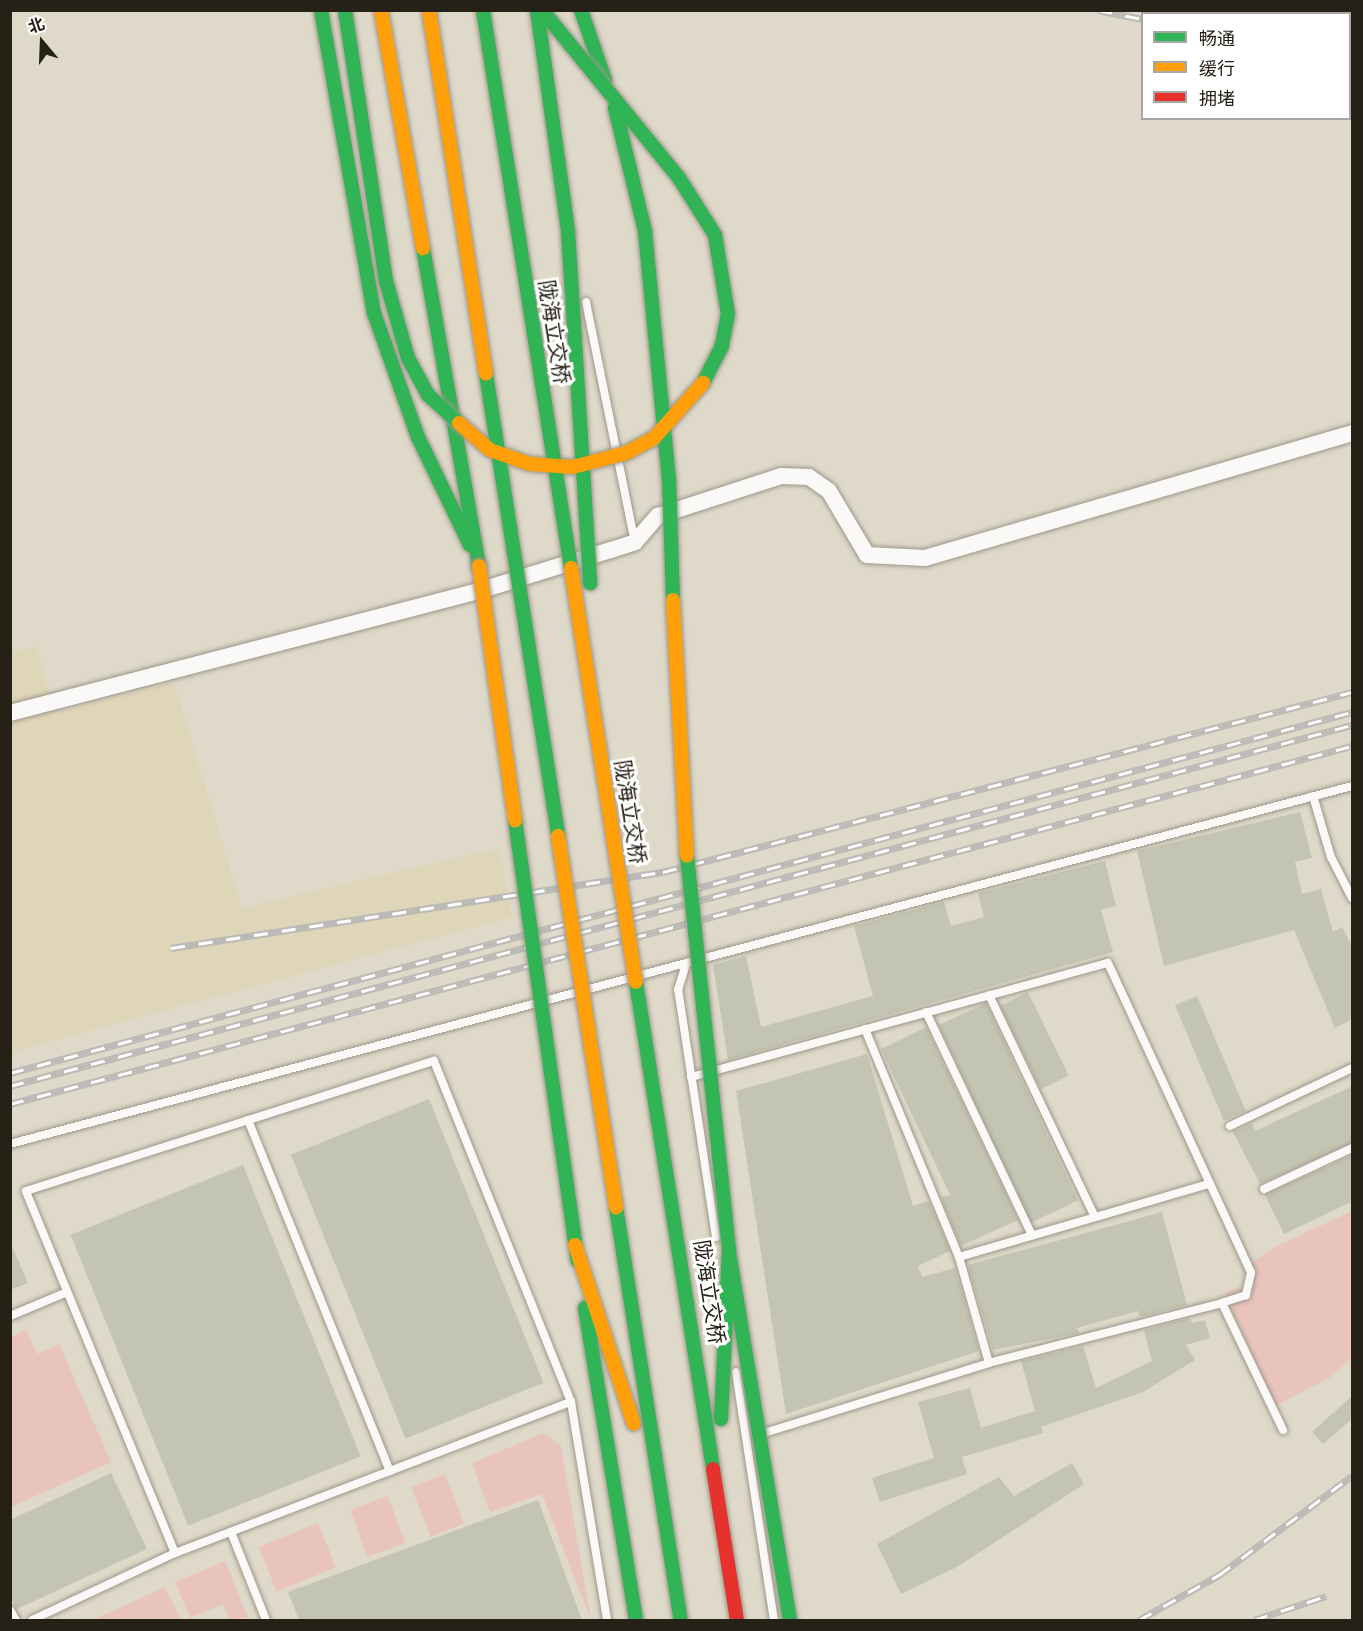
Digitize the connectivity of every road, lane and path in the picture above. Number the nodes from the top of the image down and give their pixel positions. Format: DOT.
graph roads {
  1 [pos="321,10"];
  2 [pos="345,10"];
  3 [pos="381,10"];
  4 [pos="429,10"];
  5 [pos="483,10"];
  6 [pos="526,10"];
  7 [pos="537,10"];
  8 [pos="542,10"];
  9 [pos="581,10"];
  10 [pos="1353,434"];
  11 [pos="635,542"];
  12 [pos="479,566"];
  13 [pos="10,713"];
  14 [pos="1353,786"];
  15 [pos="1313,796"];
  16 [pos="608,807"];
  17 [pos="1353,898"];
  18 [pos="686,963"];
  19 [pos="989,995"];
  20 [pos="544,1001"];
  21 [pos="926,1012"];
  22 [pos="866,1029"];
  23 [pos="1353,1068"];
  24 [pos="691,1077"];
  25 [pos="248,1120"];
  26 [pos="1230,1126"];
  27 [pos="10,1144"];
  28 [pos="1353,1148"];
  29 [pos="1209,1184"];
  30 [pos="1264,1189"];
  31 [pos="1095,1217"];
  32 [pos="1032,1235"];
  33 [pos="575,1245"];
  34 [pos="729,1252"];
  35 [pos="959,1257"];
  36 [pos="68,1292"];
  37 [pos="1222,1303"];
  38 [pos="10,1316"];
  39 [pos="989,1364"];
  40 [pos="571,1402"];
  41 [pos="605,1430"];
  42 [pos="1283,1430"];
  43 [pos="747,1439"];
  44 [pos="390,1471"];
  45 [pos="718,1479"];
  46 [pos="664,1515"];
  47 [pos="231,1532"];
  48 [pos="174,1553"];
  49 [pos="10,1610"];
  50 [pos="16,1620"];
  51 [pos="32,1620"];
  52 [pos="267,1620"];
  53 [pos="607,1620"];
  54 [pos="635,1620"];
  55 [pos="681,1620"];
  56 [pos="737,1620"];
  57 [pos="774,1620"];
  58 [pos="790,1620"];
  1 -- 12 [label="main road"];
  2 -- 8 [label="main road, bridge"];
  3 -- 12 [label="main road, bridge"];
  4 -- 46 [label="main road, bridge"];
  5 -- 16 [label="main road, 陇海立交桥, bridge"];
  6 -- 11 [label="lane"];
  7 -- 16 [label="main road, bridge"];
  9 -- 34 [label="main road, bridge"];
  10 -- 11 [label="street"];
  11 -- 13 [label="street"];
  12 -- 33 [label="main road, bridge"];
  14 -- 15 [label="lane"];
  15 -- 17 [label="lane"];
  15 -- 18 [label="lane"];
  16 -- 45 [label="main road, 陇海立交桥, bridge"];
  18 -- 20 [label="lane"];
  18 -- 24 [label="lane"];
  19 -- 21 [label="lane"];
  19 -- 29 [label="lane"];
  19 -- 31 [label="lane"];
  20 -- 27 [label="lane"];
  20 -- 41 [label="lane"];
  21 -- 22 [label="lane"];
  21 -- 32 [label="lane"];
  22 -- 24 [label="lane"];
  22 -- 35 [label="lane"];
  23 -- 26 [label="lane"];
  24 -- 43 [label="lane"];
  25 -- 36 [label="lane"];
  25 -- 40 [label="lane"];
  25 -- 44 [label="lane"];
  28 -- 30 [label="lane"];
  29 -- 31 [label="lane"];
  29 -- 37 [label="lane"];
  31 -- 32 [label="lane"];
  32 -- 35 [label="lane"];
  33 -- 41 [label="main road, bridge"];
  33 -- 46 [label="main road, bridge"];
  34 -- 45 [label="main road, bridge"];
  34 -- 58 [label="main road, bridge"];
  35 -- 39 [label="lane"];
  36 -- 38 [label="lane"];
  36 -- 48 [label="lane"];
  37 -- 39 [label="lane"];
  37 -- 42 [label="lane"];
  39 -- 43 [label="lane"];
  40 -- 44 [label="lane"];
  40 -- 53 [label="lane"];
  41 -- 54 [label="main road, bridge"];
  43 -- 57 [label="lane"];
  44 -- 47 [label="lane"];
  45 -- 56 [label="main road, 陇海立交桥, bridge"];
  46 -- 55 [label="main road, bridge"];
  47 -- 48 [label="lane"];
  47 -- 52 [label="lane"];
  48 -- 51 [label="lane"];
  49 -- 50 [label="lane"];
}
